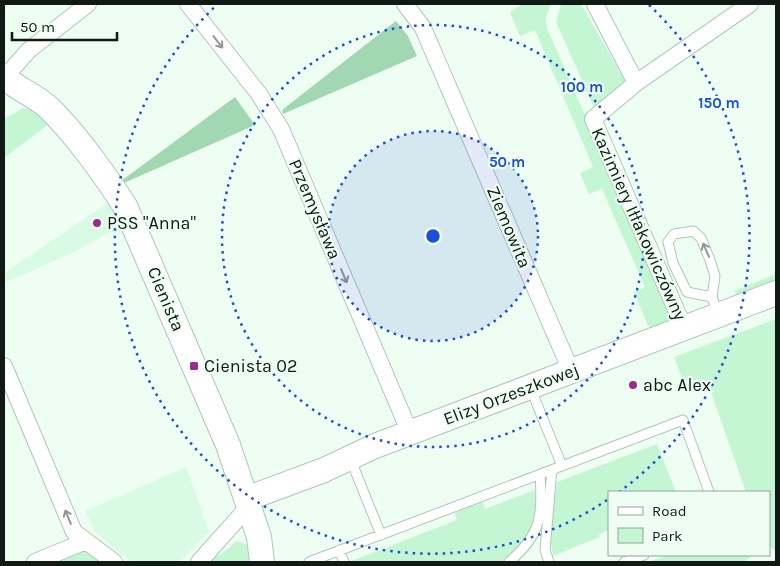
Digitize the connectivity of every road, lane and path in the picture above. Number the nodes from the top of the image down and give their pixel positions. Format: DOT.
graph roads {
  1 [pos="88,4"];
  2 [pos="188,4"];
  3 [pos="405,4"];
  4 [pos="595,4"];
  5 [pos="750,4"];
  6 [pos="4,78"];
  7 [pos="636,83"];
  8 [pos="776,293"];
  9 [pos="715,306"];
  10 [pos="684,328"];
  11 [pos="4,366"];
  12 [pos="571,371"];
  13 [pos="530,387"];
  14 [pos="410,432"];
  15 [pos="350,458"];
  16 [pos="562,466"];
  17 [pos="552,470"];
  18 [pos="540,475"];
  19 [pos="710,491"];
  20 [pos="248,502"];
  21 [pos="381,535"];
  22 [pos="86,541"];
  23 [pos="339,550"];
  24 [pos="641,556"];
  25 [pos="36,562"];
  26 [pos="114,562"];
  27 [pos="199,562"];
  28 [pos="262,562"];
  29 [pos="309,562"];
  30 [pos="344,562"];
  31 [pos="509,562"];
  32 [pos="549,562"];
  33 [pos="624,562"];
  1 -- 6 [label="street"];
  2 -- 14 [label="street, Przemysława, one-way"];
  3 -- 12 [label="street, Ziemowita"];
  4 -- 7 [label="street"];
  5 -- 7 [label="street"];
  6 -- 20 [label="street, Cienista"];
  7 -- 10 [label="street, Kazimiery Iłłakowiczówny"];
  8 -- 9 [label="street, Elizy Orzeszkowej"];
  9 -- 9 [label="lane, one-way"];
  9 -- 10 [label="street, Elizy Orzeszkowej"];
  10 -- 12 [label="street, Elizy Orzeszkowej"];
  22 -- 11 [label="street, one-way"];
  12 -- 13 [label="street, Elizy Orzeszkowej"];
  13 -- 14 [label="street, Elizy Orzeszkowej"];
  13 -- 16 [label="lane"];
  14 -- 15 [label="street, Elizy Orzeszkowej"];
  15 -- 20 [label="street, Elizy Orzeszkowej"];
  15 -- 21 [label="lane"];
  16 -- 17 [label="lane"];
  16 -- 19 [label="lane"];
  17 -- 18 [label="lane"];
  17 -- 32 [label="lane"];
  18 -- 21 [label="lane"];
  18 -- 31 [label="lane"];
  20 -- 27 [label="street"];
  20 -- 28 [label="street, Cienista"];
  21 -- 23 [label="lane"];
  22 -- 25 [label="street"];
  22 -- 26 [label="street"];
  23 -- 29 [label="lane"];
  23 -- 30 [label="lane"];
  24 -- 33 [label="lane"];
}
